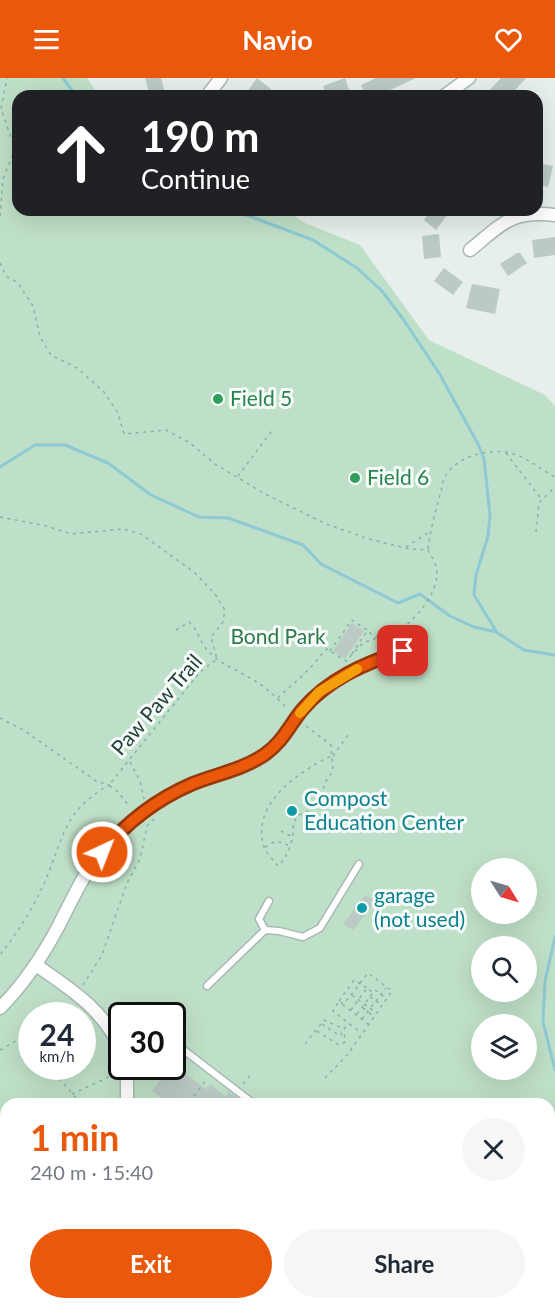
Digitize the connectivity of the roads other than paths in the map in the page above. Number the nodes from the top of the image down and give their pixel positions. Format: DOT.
graph roads {
  1 [pos="221,78"];
  2 [pos="469,78"];
  3 [pos="212,90"];
  4 [pos="452,90"];
  5 [pos="517,216"];
  6 [pos="470,250"];
  7 [pos="410,652"];
  8 [pos="339,679"];
  9 [pos="359,864"];
  10 [pos="269,901"];
  11 [pos="265,930"];
  12 [pos="36,965"];
  13 [pos="207,986"];
  14 [pos="0,1008"];
  15 [pos="108,1025"];
  16 [pos="186,1052"];
  17 [pos="125,1080"];
  18 [pos="126,1098"];
  19 [pos="246,1098"];
  1 -- 3 [label="street"];
  2 -- 4 [label="street"];
  5 -- 6 [label="street"];
  7 -- 8 [label="lane"];
  8 -- 12 [label="street"];
  9 -- 11 [label="lane"];
  10 -- 11 [label="lane"];
  11 -- 13 [label="lane"];
  12 -- 14 [label="street"];
  12 -- 15 [label="street"];
  16 -- 19 [label="lane"];
  17 -- 18 [label="street"];
}
